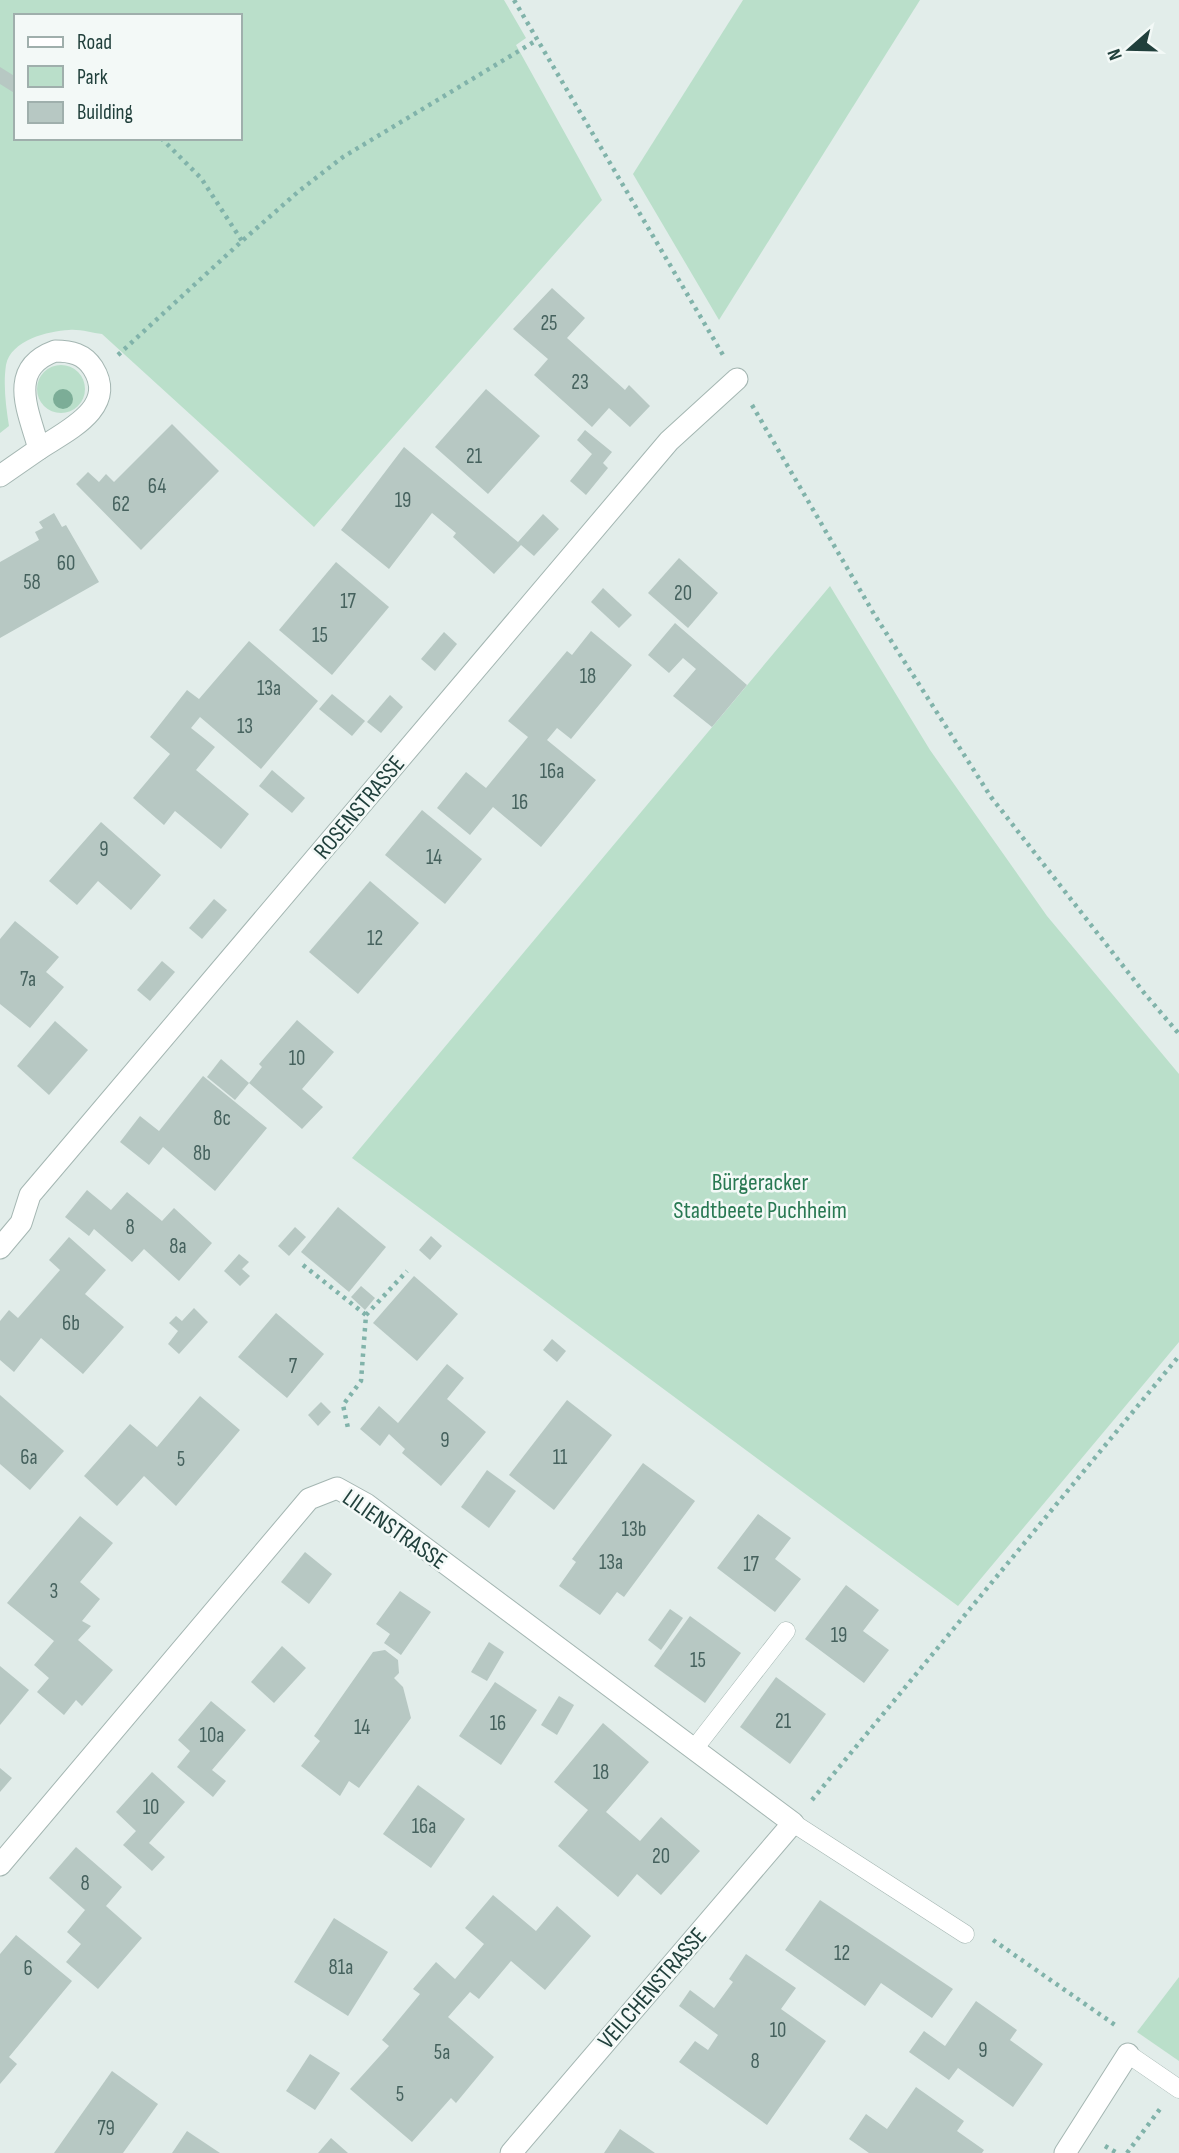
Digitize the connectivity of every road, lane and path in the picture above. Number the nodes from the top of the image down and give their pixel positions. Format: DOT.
graph roads {
  1 [pos="514,0"];
  2 [pos="537,40"];
  3 [pos="163,140"];
  4 [pos="242,241"];
  5 [pos="97,374"];
  6 [pos="737,379"];
  7 [pos="39,449"];
  8 [pos="0,476"];
  9 [pos="1179,1034"];
  10 [pos="0,1248"];
  11 [pos="303,1265"];
  12 [pos="407,1271"];
  13 [pos="366,1315"];
  14 [pos="1179,1356"];
  15 [pos="348,1428"];
  16 [pos="786,1631"];
  17 [pos="694,1749"];
  18 [pos="793,1823"];
  19 [pos="0,1865"];
  20 [pos="965,1934"];
  21 [pos="1128,2054"];
  22 [pos="1178,2089"];
  23 [pos="511,2153"];
  24 [pos="1066,2153"];
  25 [pos="1127,2153"];
  1 -- 2 [label="path"];
  2 -- 4 [label="path"];
  2 -- 6 [label="path"];
  3 -- 4 [label="path"];
  4 -- 5 [label="path"];
  5 -- 7 [label="street"];
  5 -- 7 [label="street"];
  6 -- 9 [label="path"];
  6 -- 10 [label="street, ROSENSTRASSE"];
  7 -- 8 [label="street"];
  11 -- 13 [label="path"];
  12 -- 13 [label="path"];
  13 -- 15 [label="path"];
  14 -- 18 [label="path"];
  16 -- 17 [label="lane"];
  17 -- 18 [label="street, LILIENSTRASSE"];
  17 -- 19 [label="street, LILIENSTRASSE"];
  18 -- 20 [label="lane"];
  18 -- 23 [label="street, VEILCHENSTRASSE"];
  20 -- 21 [label="path"];
  21 -- 22 [label="lane"];
  21 -- 24 [label="street"];
  22 -- 25 [label="path"];
}
